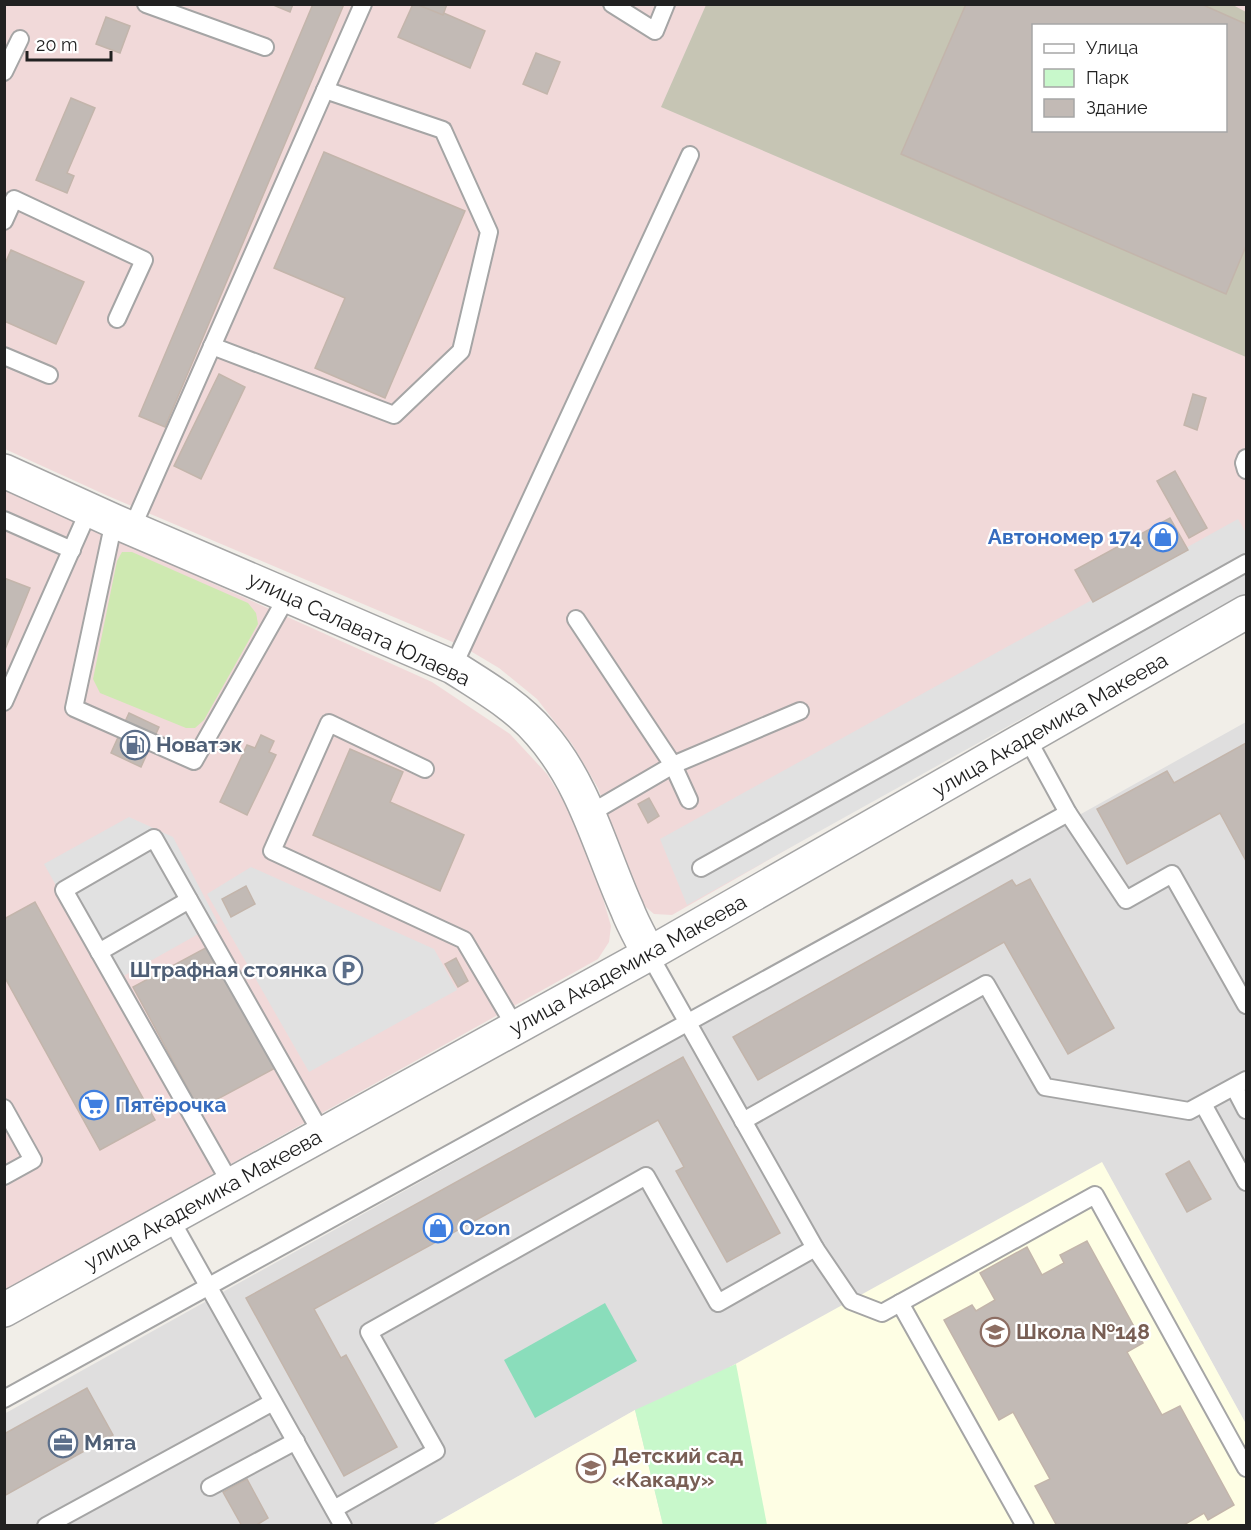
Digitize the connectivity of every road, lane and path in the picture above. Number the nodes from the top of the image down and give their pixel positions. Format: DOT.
graph roads {
  1 [pos="146,4"];
  2 [pos="363,4"];
  3 [pos="612,4"];
  4 [pos="666,4"];
  5 [pos="20,39"];
  6 [pos="265,47"];
  7 [pos="4,72"];
  8 [pos="325,90"];
  9 [pos="690,155"];
  10 [pos="4,220"];
  11 [pos="117,319"];
  12 [pos="212,346"];
  13 [pos="4,357"];
  14 [pos="49,375"];
  15 [pos="1246,458"];
  16 [pos="1246,470"];
  17 [pos="4,471"];
  18 [pos="4,520"];
  19 [pos="112,520"];
  20 [pos="72,550"];
  21 [pos="1246,563"];
  22 [pos="288,595"];
  23 [pos="1246,612"];
  24 [pos="576,619"];
  25 [pos="453,667"];
  26 [pos="4,702"];
  27 [pos="800,711"];
  28 [pos="1028,738"];
  29 [pos="673,765"];
  30 [pos="425,769"];
  31 [pos="690,800"];
  32 [pos="1068,813"];
  33 [pos="589,814"];
  34 [pos="701,868"];
  35 [pos="189,900"];
  36 [pos="99,952"];
  37 [pos="649,954"];
  38 [pos="1246,1005"];
  39 [pos="687,1022"];
  40 [pos="516,1028"];
  41 [pos="1240,1083"];
  42 [pos="1203,1104"];
  43 [pos="4,1108"];
  44 [pos="1246,1110"];
  45 [pos="743,1121"];
  46 [pos="322,1134"];
  47 [pos="4,1176"];
  48 [pos="1246,1182"];
  49 [pos="231,1184"];
  50 [pos="170,1218"];
  51 [pos="815,1248"];
  52 [pos="208,1286"];
  53 [pos="900,1303"];
  54 [pos="4,1310"];
  55 [pos="4,1399"];
  56 [pos="273,1402"];
  57 [pos="296,1441"];
  58 [pos="1246,1468"];
  59 [pos="210,1487"];
  60 [pos="334,1509"];
  61 [pos="46,1526"];
  62 [pos="343,1526"];
  63 [pos="1025,1526"];
  1 -- 6 [label="lane"];
  2 -- 8 [label="lane"];
  3 -- 4 [label="lane"];
  5 -- 7 [label="lane"];
  8 -- 12 [label="lane"];
  8 -- 12 [label="lane"];
  9 -- 25 [label="lane"];
  10 -- 11 [label="lane"];
  12 -- 19 [label="lane"];
  13 -- 14 [label="lane"];
  15 -- 16 [label="lane"];
  17 -- 19 [label="street, улица Салавата Юлаева"];
  18 -- 20 [label="lane"];
  19 -- 20 [label="lane"];
  19 -- 22 [label="street, улица Салавата Юлаева"];
  19 -- 22 [label="lane"];
  20 -- 26 [label="lane"];
  21 -- 34 [label="lane"];
  22 -- 25 [label="street, улица Салавата Юлаева"];
  23 -- 28 [label="street, улица Академика Макеева"];
  24 -- 29 [label="lane"];
  25 -- 33 [label="street, улица Салавата Юлаева"];
  27 -- 29 [label="lane"];
  28 -- 32 [label="lane"];
  28 -- 37 [label="street, улица Академика Макеева"];
  29 -- 31 [label="lane"];
  29 -- 33 [label="lane"];
  30 -- 40 [label="lane"];
  32 -- 38 [label="lane"];
  32 -- 39 [label="lane"];
  33 -- 37 [label="street, улица Салавата Юлаева"];
  35 -- 36 [label="lane"];
  35 -- 36 [label="lane"];
  35 -- 46 [label="lane"];
  36 -- 49 [label="lane"];
  37 -- 39 [label="lane"];
  37 -- 40 [label="street, улица Академика Макеева"];
  39 -- 45 [label="lane"];
  39 -- 52 [label="lane"];
  40 -- 46 [label="street, улица Академика Макеева"];
  41 -- 42 [label="lane"];
  41 -- 44 [label="lane"];
  42 -- 45 [label="lane"];
  42 -- 48 [label="lane"];
  43 -- 47 [label="lane"];
  45 -- 51 [label="lane"];
  46 -- 49 [label="street, улица Академика Макеева"];
  49 -- 50 [label="street, улица Академика Макеева"];
  50 -- 52 [label="lane"];
  50 -- 54 [label="street, улица Академика Макеева"];
  51 -- 53 [label="lane"];
  51 -- 60 [label="lane"];
  52 -- 55 [label="lane"];
  52 -- 56 [label="lane"];
  53 -- 58 [label="lane"];
  53 -- 63 [label="lane"];
  56 -- 57 [label="lane"];
  56 -- 61 [label="lane"];
  57 -- 59 [label="lane"];
  57 -- 60 [label="lane"];
  60 -- 62 [label="lane"];
}
